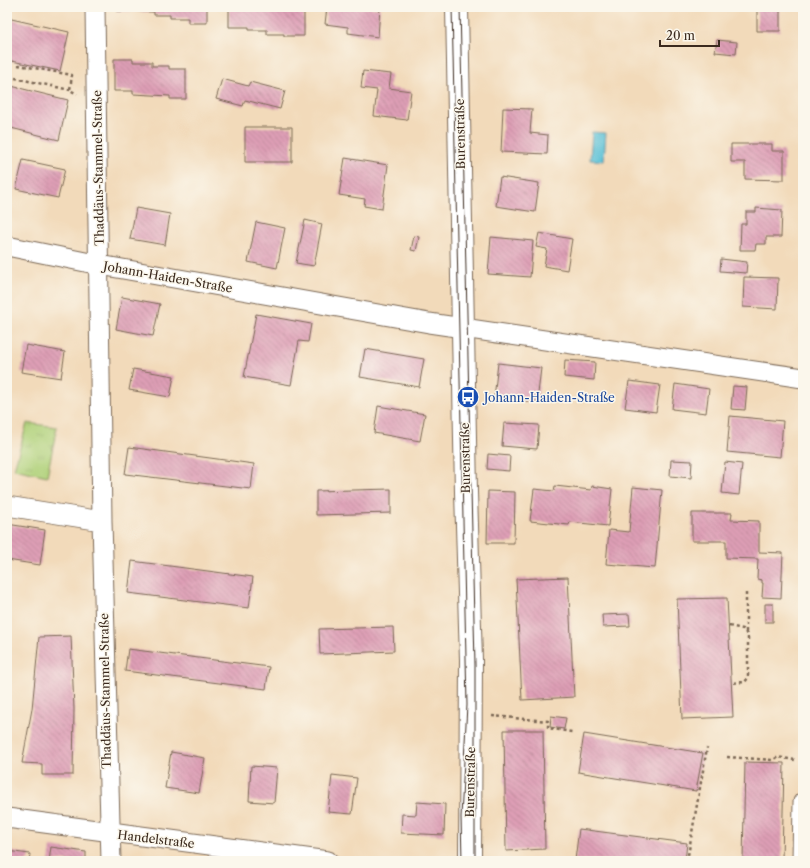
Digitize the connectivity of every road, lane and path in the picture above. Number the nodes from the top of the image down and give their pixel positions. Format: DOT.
graph roads {
  1 [pos="95,7"];
  2 [pos="456,7"];
  3 [pos="18,65"];
  4 [pos="15,78"];
  5 [pos="70,90"];
  6 [pos="97,98"];
  7 [pos="7,246"];
  8 [pos="100,265"];
  9 [pos="463,328"];
  10 [pos="803,378"];
  11 [pos="7,506"];
  12 [pos="102,521"];
  13 [pos="746,593"];
  14 [pos="729,626"];
  15 [pos="746,632"];
  16 [pos="731,683"];
  17 [pos="492,716"];
  18 [pos="572,732"];
  19 [pos="707,748"];
  20 [pos="727,757"];
  21 [pos="795,760"];
  22 [pos="803,802"];
  23 [pos="7,818"];
  24 [pos="109,833"];
  25 [pos="111,861"];
  26 [pos="328,861"];
  27 [pos="470,861"];
  28 [pos="687,861"];
  29 [pos="802,861"];
  1 -- 6 [label="street, Thaddäus-Stammel-Straße"];
  2 -- 9 [label="street, Burenstraße"];
  3 -- 5 [label="path"];
  4 -- 5 [label="path"];
  5 -- 6 [label="path"];
  6 -- 8 [label="street, Thaddäus-Stammel-Straße"];
  7 -- 8 [label="street, Johann-Haiden-Straße"];
  8 -- 9 [label="street, Johann-Haiden-Straße"];
  8 -- 12 [label="street, Thaddäus-Stammel-Straße"];
  9 -- 10 [label="street, Johann-Haiden-Straße"];
  9 -- 27 [label="street, Burenstraße"];
  11 -- 12 [label="street"];
  12 -- 24 [label="street, Thaddäus-Stammel-Straße"];
  13 -- 15 [label="path"];
  14 -- 15 [label="path"];
  15 -- 16 [label="path"];
  17 -- 18 [label="path"];
  19 -- 28 [label="path"];
  20 -- 21 [label="path"];
  22 -- 29 [label="street"];
  23 -- 24 [label="street, Handelstraße"];
  24 -- 25 [label="street, Thaddäus-Stammel-Straße"];
  24 -- 26 [label="street, Handelstraße"];
}
